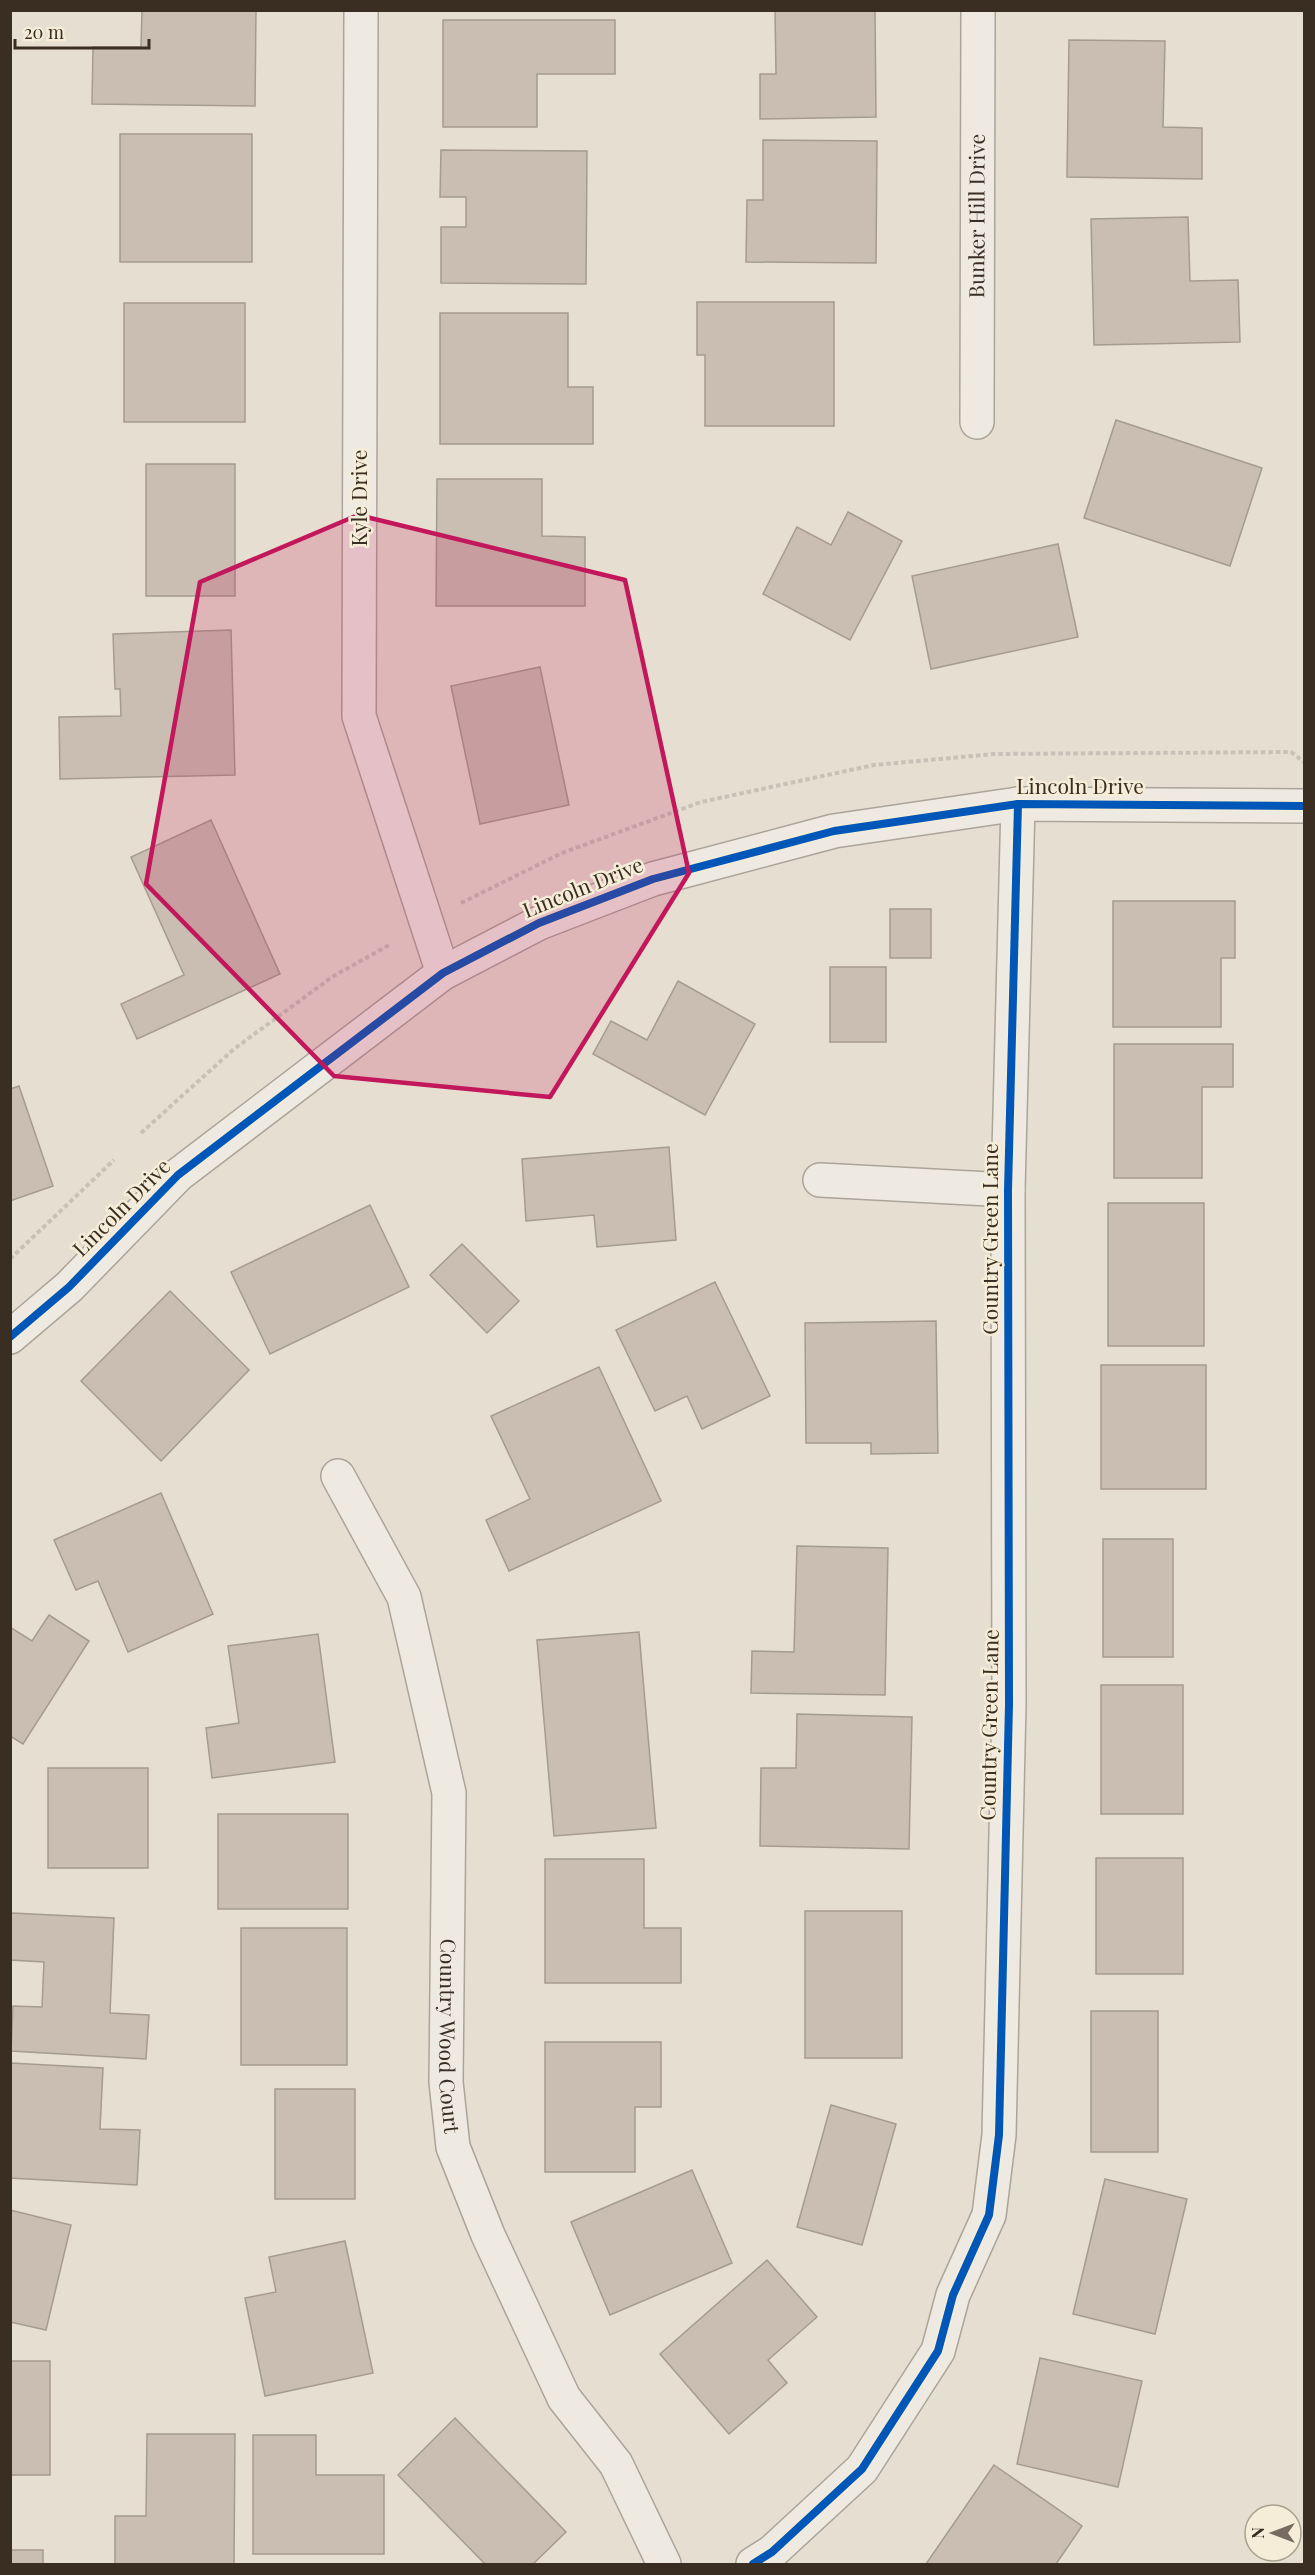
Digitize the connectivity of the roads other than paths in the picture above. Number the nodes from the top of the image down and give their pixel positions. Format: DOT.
graph roads {
  1 [pos="361,10"];
  2 [pos="978,10"];
  3 [pos="977,422"];
  4 [pos="1018,804"];
  5 [pos="1305,806"];
  6 [pos="443,973"];
  7 [pos="820,1180"];
  8 [pos="1008,1190"];
  9 [pos="10,1337"];
  10 [pos="338,1476"];
  11 [pos="664,2565"];
  12 [pos="753,2565"];
  1 -- 6 [label="street, Kyle Drive"];
  2 -- 3 [label="street, Bunker Hill Drive"];
  4 -- 5 [label="street, Lincoln Drive"];
  4 -- 6 [label="street, Lincoln Drive"];
  4 -- 8 [label="street, Country Green Lane"];
  6 -- 9 [label="street, Lincoln Drive"];
  7 -- 8 [label="street"];
  8 -- 12 [label="street, Country Green Lane"];
  10 -- 11 [label="street, Country Wood Court"];
}
